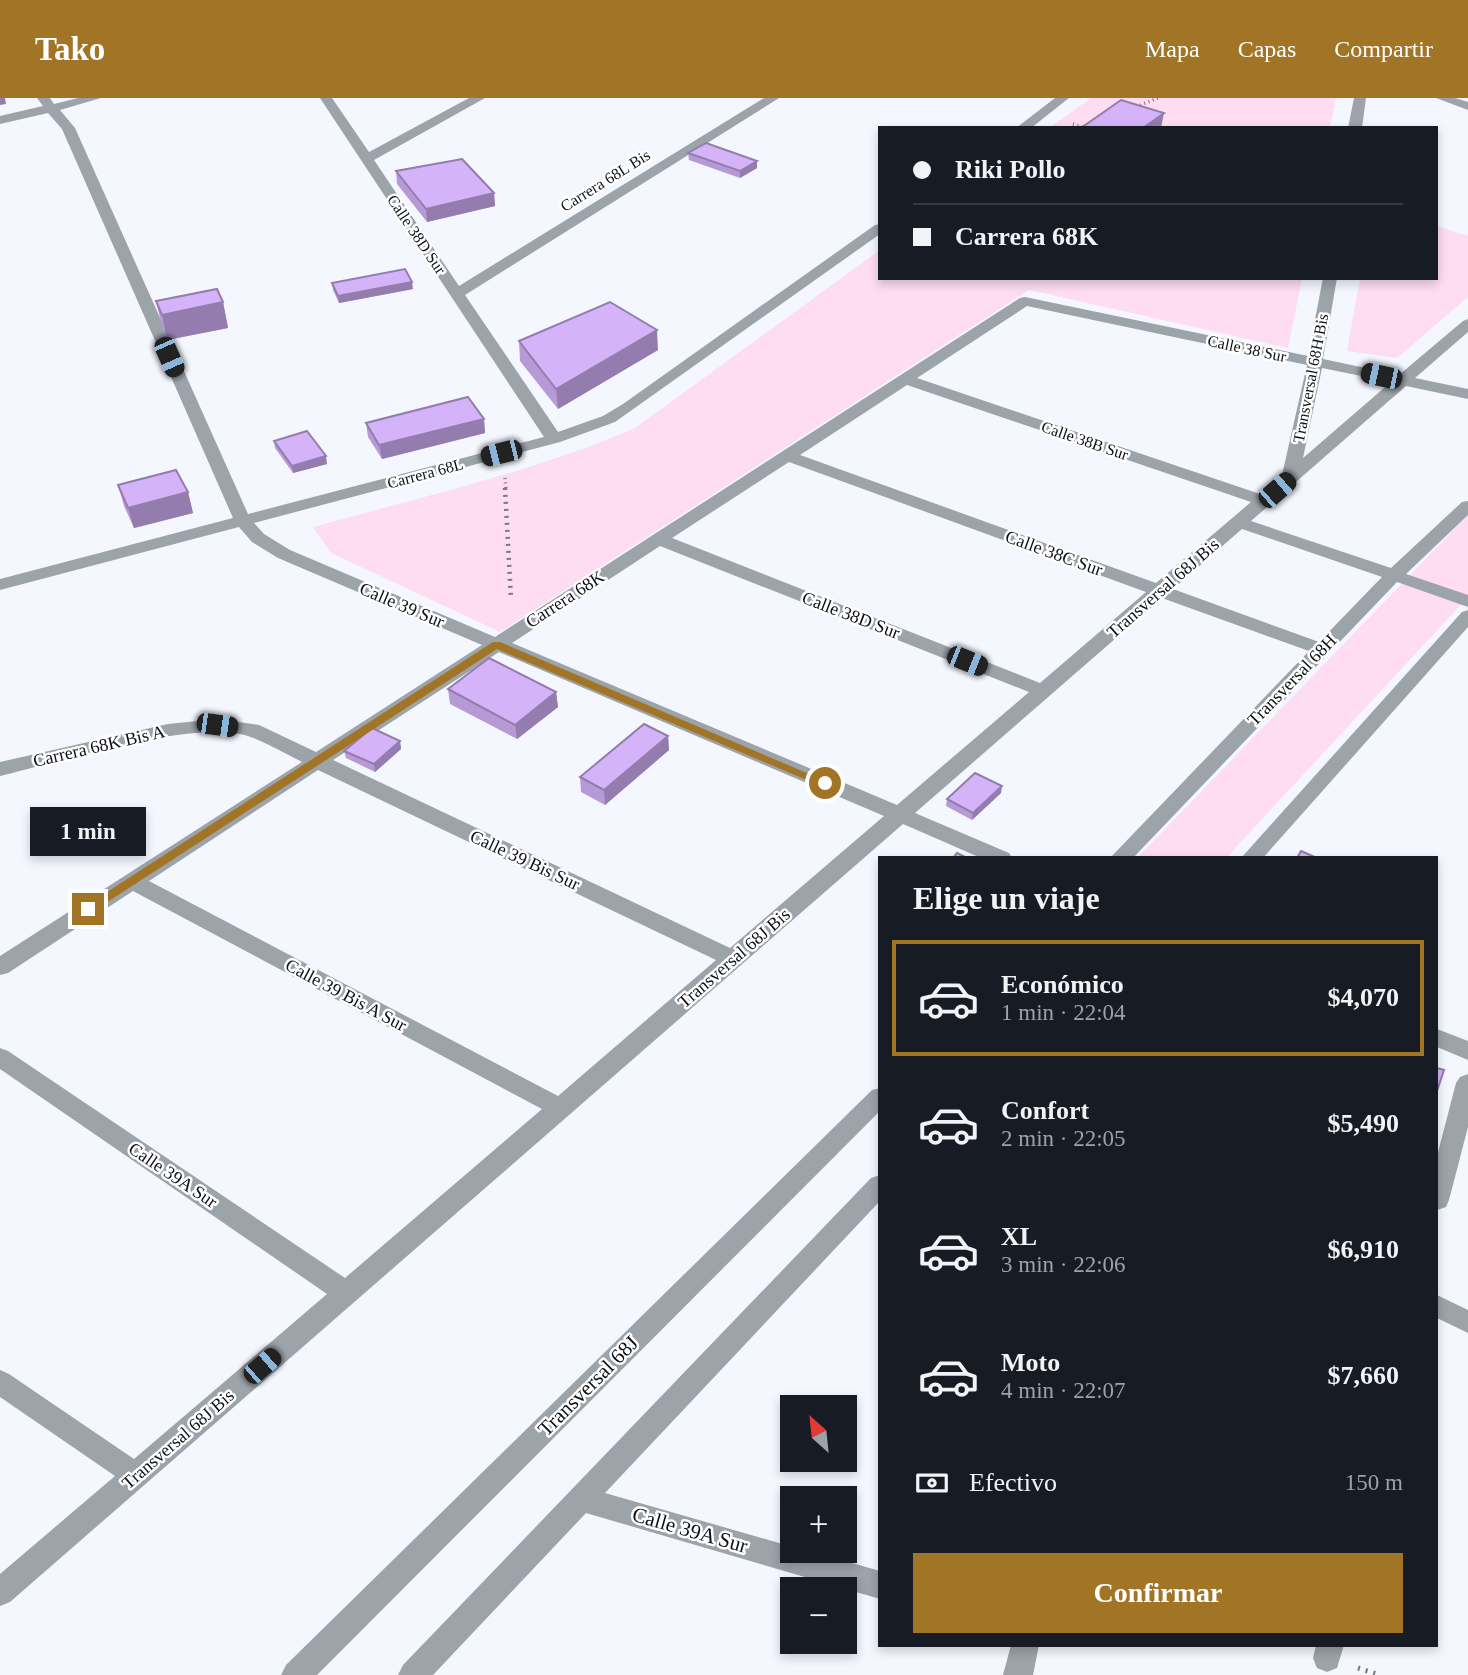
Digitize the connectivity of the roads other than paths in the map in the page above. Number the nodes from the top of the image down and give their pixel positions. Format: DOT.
graph roads {
  1 [pos="95,98"];
  2 [pos="326,98"];
  3 [pos="479,98"];
  4 [pos="773,98"];
  5 [pos="1063,98"];
  6 [pos="1360,98"];
  7 [pos="1442,98"];
  8 [pos="47,103"];
  9 [pos="1468,106"];
  10 [pos="0,120"];
  11 [pos="1025,126"];
  12 [pos="1355,126"];
  13 [pos="367,159"];
  14 [pos="878,229"];
  15 [pos="1330,280"];
  16 [pos="457,293"];
  17 [pos="1025,301"];
  18 [pos="1468,324"];
  19 [pos="1315,362"];
  20 [pos="905,379"];
  21 [pos="1402,381"];
  22 [pos="1468,394"];
  23 [pos="554,439"];
  24 [pos="787,456"];
  25 [pos="1290,478"];
  26 [pos="1264,501"];
  27 [pos="1468,506"];
  28 [pos="242,520"];
  29 [pos="1239,522"];
  30 [pos="658,539"];
  31 [pos="1393,576"];
  32 [pos="0,584"];
  33 [pos="1159,591"];
  34 [pos="1468,601"];
  35 [pos="1468,616"];
  36 [pos="496,645"];
  37 [pos="1321,649"];
  38 [pos="1044,691"];
  39 [pos="316,761"];
  40 [pos="0,769"];
  41 [pos="900,815"];
  42 [pos="997,856"];
  43 [pos="1122,856"];
  44 [pos="1253,856"];
  45 [pos="132,881"];
  46 [pos="733,959"];
  47 [pos="0,967"];
  48 [pos="1438,1038"];
  49 [pos="1468,1051"];
  50 [pos="0,1057"];
  51 [pos="1468,1083"];
  52 [pos="878,1099"];
  53 [pos="560,1108"];
  54 [pos="878,1187"];
  55 [pos="1438,1196"];
  56 [pos="346,1293"];
  57 [pos="1438,1307"];
  58 [pos="1468,1322"];
  59 [pos="0,1382"];
  60 [pos="136,1475"];
  61 [pos="581,1499"];
  62 [pos="878,1584"];
  63 [pos="0,1592"];
  64 [pos="1025,1647"];
  65 [pos="296,1675"];
  66 [pos="414,1675"];
  67 [pos="1018,1675"];
  1 -- 8 [label="street"];
  2 -- 13 [label="street, Calle 38D Sur"];
  3 -- 13 [label="street"];
  4 -- 16 [label="street, Carrera 68L Bis"];
  5 -- 11 [label="street"];
  6 -- 12 [label="street"];
  7 -- 9 [label="street"];
  8 -- 10 [label="street"];
  8 -- 28 [label="street, Calle 39 Sur"];
  13 -- 16 [label="street, Calle 38D Sur"];
  14 -- 23 [label="street, Carrera 68L"];
  15 -- 19 [label="street, Transversal 68H Bis"];
  16 -- 23 [label="street, Calle 38D Sur"];
  17 -- 19 [label="street, Calle 38 Sur"];
  17 -- 20 [label="street, Carrera 68K"];
  18 -- 21 [label="street, Transversal 68J Bis"];
  19 -- 21 [label="street, Calle 38 Sur"];
  19 -- 25 [label="street, Transversal 68H Bis"];
  20 -- 24 [label="street, Carrera 68K"];
  20 -- 26 [label="street, Calle 38B Sur"];
  21 -- 22 [label="street, Calle 38 Sur"];
  21 -- 25 [label="street, Transversal 68J Bis"];
  23 -- 28 [label="street, Carrera 68L"];
  24 -- 30 [label="street, Carrera 68K"];
  24 -- 33 [label="street, Calle 38C Sur"];
  25 -- 26 [label="street, Transversal 68J Bis"];
  26 -- 29 [label="street, Transversal 68J Bis"];
  27 -- 31 [label="street, Transversal 68H"];
  28 -- 32 [label="street, Carrera 68L"];
  28 -- 36 [label="street, Calle 39 Sur"];
  29 -- 31 [label="street"];
  29 -- 33 [label="street, Transversal 68J Bis"];
  30 -- 36 [label="street, Carrera 68K"];
  30 -- 38 [label="street, Calle 38D Sur"];
  31 -- 34 [label="street"];
  31 -- 37 [label="street, Transversal 68H"];
  33 -- 37 [label="street, Calle 38C Sur"];
  33 -- 38 [label="street, Transversal 68J Bis"];
  35 -- 44 [label="street"];
  36 -- 39 [label="street, Carrera 68K"];
  36 -- 41 [label="street, Calle 39 Sur"];
  37 -- 43 [label="street, Transversal 68H"];
  38 -- 41 [label="street, Transversal 68J Bis"];
  39 -- 40 [label="street, Carrera 68K Bis A"];
  39 -- 45 [label="street, Carrera 68K"];
  39 -- 46 [label="street, Calle 39 Bis Sur"];
  41 -- 42 [label="street, Calle 39 Sur"];
  41 -- 46 [label="street, Transversal 68J Bis"];
  45 -- 47 [label="street, Carrera 68K"];
  45 -- 53 [label="street, Calle 39 Bis A Sur"];
  46 -- 53 [label="street, Transversal 68J Bis"];
  48 -- 49 [label="street"];
  50 -- 56 [label="street, Calle 39A Sur"];
  51 -- 55 [label="street"];
  52 -- 65 [label="street, Transversal 68J"];
  53 -- 56 [label="street, Transversal 68J Bis"];
  54 -- 61 [label="street"];
  56 -- 60 [label="street, Transversal 68J Bis"];
  57 -- 58 [label="street"];
  59 -- 60 [label="street"];
  60 -- 63 [label="street, Transversal 68J Bis"];
  61 -- 62 [label="street, Calle 39A Sur"];
  61 -- 66 [label="street"];
  64 -- 67 [label="street"];
}
